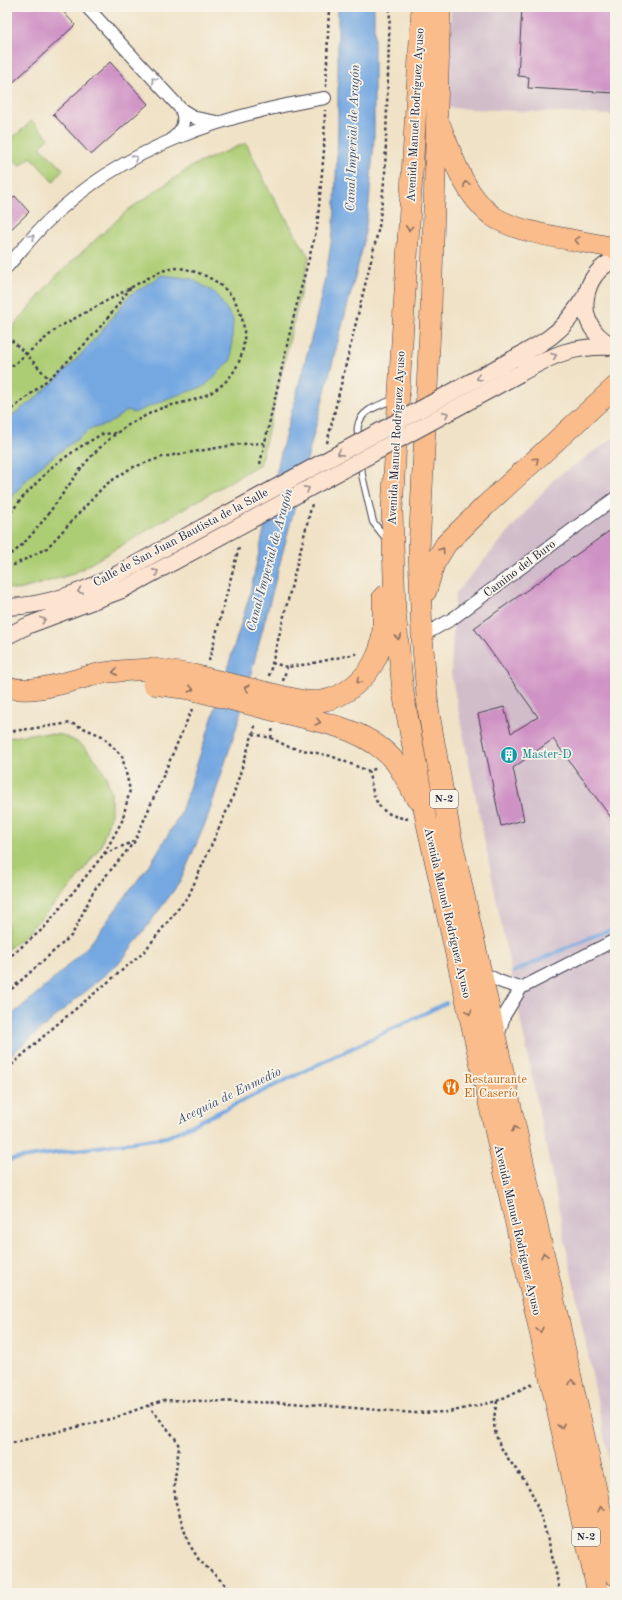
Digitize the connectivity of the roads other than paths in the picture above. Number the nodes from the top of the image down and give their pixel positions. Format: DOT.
graph roads {
  1 [pos="86,7"];
  2 [pos="436,9"];
  3 [pos="325,98"];
  4 [pos="181,109"];
  5 [pos="437,117"];
  6 [pos="217,122"];
  7 [pos="173,138"];
  8 [pos="615,248"];
  9 [pos="615,260"];
  10 [pos="7,267"];
  11 [pos="586,294"];
  12 [pos="615,347"];
  13 [pos="615,386"];
  14 [pos="398,398"];
  15 [pos="359,448"];
  16 [pos="360,455"];
  17 [pos="615,498"];
  18 [pos="392,509"];
  19 [pos="387,541"];
  20 [pos="7,607"];
  21 [pos="420,613"];
  22 [pos="7,636"];
  23 [pos="422,636"];
  24 [pos="153,677"];
  25 [pos="7,687"];
  26 [pos="7,703"];
  27 [pos="282,705"];
  28 [pos="426,819"];
  29 [pos="615,940"];
  30 [pos="480,970"];
  31 [pos="521,988"];
  32 [pos="497,1046"];
  33 [pos="573,1480"];
  34 [pos="615,1575"];
  35 [pos="585,1593"];
  36 [pos="598,1593"];
  4 -- 1 [label="street, one-way"];
  2 -- 5 [label="highway, Avenida Manuel Rodríguez Ayuso / N-2"];
  2 -- 14 [label="highway, Avenida Manuel Rodríguez Ayuso / N-2, one-way"];
  3 -- 6 [label="street"];
  4 -- 6 [label="street"];
  4 -- 7 [label="street"];
  8 -- 5 [label="highway, one-way"];
  5 -- 21 [label="highway, Avenida Manuel Rodríguez Ayuso / N-2"];
  6 -- 7 [label="street"];
  10 -- 7 [label="street, one-way"];
  9 -- 11 [label="main road, Calle de San Juan Bautista de la Salle"];
  11 -- 12 [label="main road"];
  11 -- 20 [label="main road, Calle de San Juan Bautista de la Salle, one-way, bridge"];
  22 -- 12 [label="main road, Calle de San Juan Bautista de la Salle, one-way, bridge"];
  21 -- 13 [label="highway, one-way"];
  14 -- 15 [label="lane"];
  14 -- 18 [label="highway, Avenida Manuel Rodríguez Ayuso / N-2"];
  16 -- 19 [label="lane"];
  17 -- 23 [label="street, Camino del Buro"];
  18 -- 19 [label="highway"];
  18 -- 28 [label="highway, Avenida Manuel Rodríguez Ayuso / N-2, one-way"];
  19 -- 27 [label="highway, one-way"];
  21 -- 23 [label="highway, Avenida Manuel Rodríguez Ayuso / N-2"];
  23 -- 30 [label="highway, Avenida Manuel Rodríguez Ayuso / N-2"];
  24 -- 25 [label="highway, one-way"];
  24 -- 26 [label="highway"];
  24 -- 27 [label="highway, bridge"];
  27 -- 28 [label="highway, one-way"];
  28 -- 33 [label="highway, Avenida Manuel Rodríguez Ayuso / N-2, one-way"];
  29 -- 31 [label="street"];
  30 -- 31 [label="street"];
  30 -- 32 [label="highway, Avenida Manuel Rodríguez Ayuso / N-2"];
  31 -- 32 [label="street"];
  34 -- 32 [label="highway, Avenida Manuel Rodríguez Ayuso / N-2, one-way"];
  33 -- 35 [label="highway"];
  33 -- 36 [label="highway, Avenida Manuel Rodríguez Ayuso / N-2"];
}
